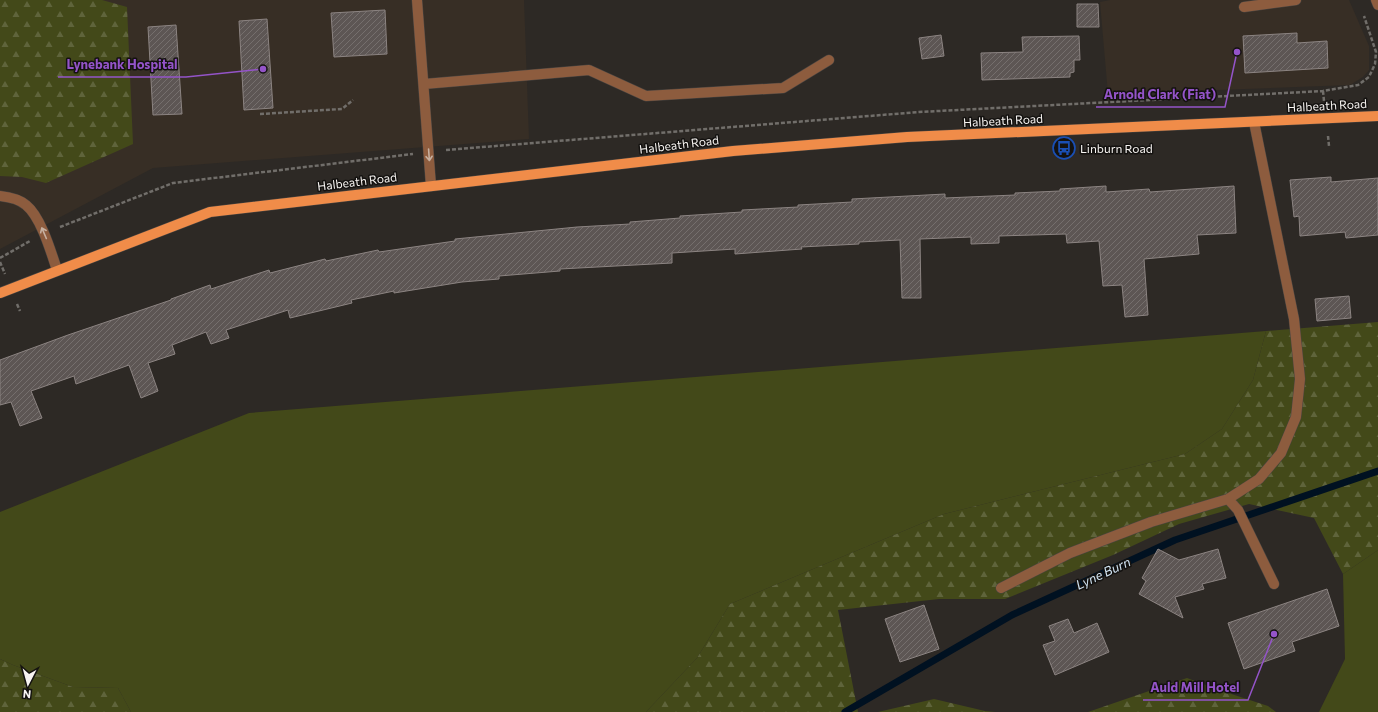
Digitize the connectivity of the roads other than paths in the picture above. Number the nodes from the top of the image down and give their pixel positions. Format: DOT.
graph roads {
  1 [pos="417,0"];
  2 [pos="1296,0"];
  3 [pos="1376,0"];
  4 [pos="1378,4"];
  5 [pos="1244,7"];
  6 [pos="829,60"];
  7 [pos="424,84"];
  8 [pos="1378,116"];
  9 [pos="1254,122"];
  10 [pos="431,186"];
  11 [pos="0,196"];
  12 [pos="57,270"];
  13 [pos="0,293"];
  14 [pos="1228,499"];
  15 [pos="1274,584"];
  16 [pos="1001,588"];
  1 -- 7 [label="street"];
  2 -- 5 [label="street"];
  3 -- 4 [label="street"];
  6 -- 7 [label="street"];
  7 -- 10 [label="street, one-way"];
  8 -- 9 [label="main road, Halbeath Road"];
  9 -- 10 [label="main road, Halbeath Road"];
  9 -- 14 [label="street"];
  10 -- 12 [label="main road, Halbeath Road"];
  12 -- 11 [label="street, one-way"];
  12 -- 13 [label="main road, Halbeath Road"];
  14 -- 15 [label="street"];
  14 -- 16 [label="street"];
}
